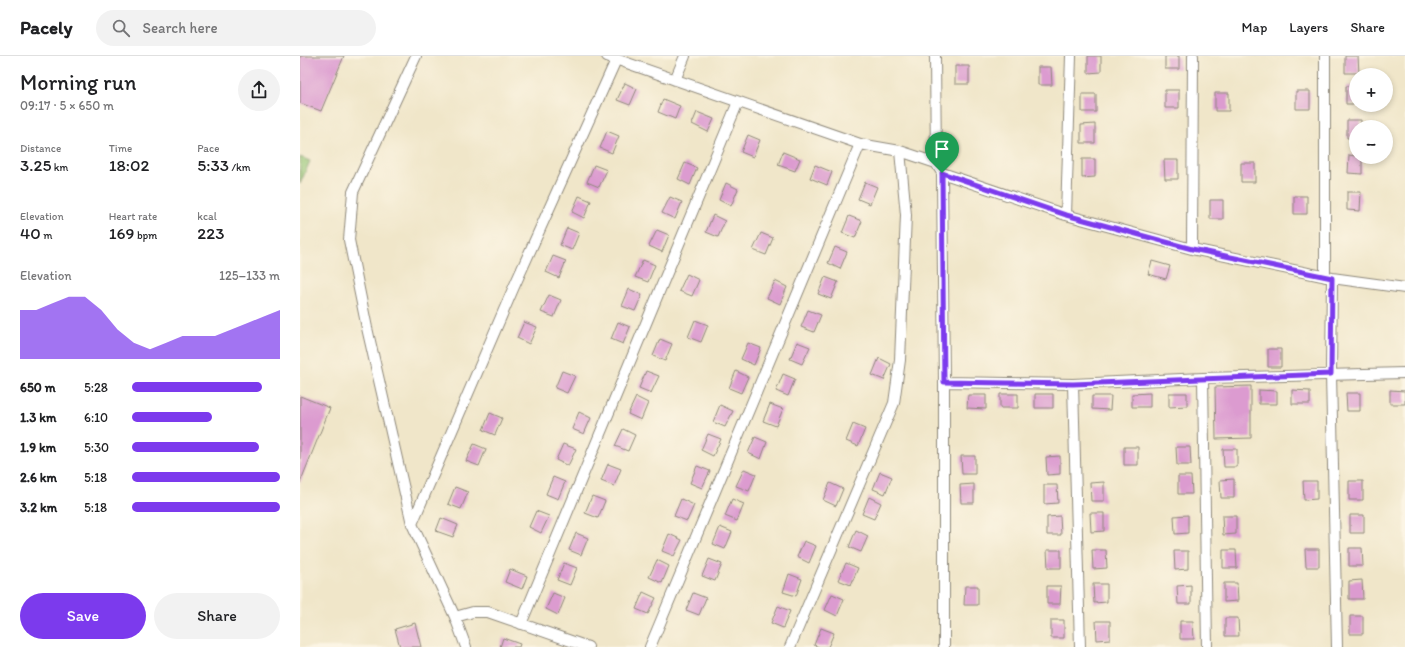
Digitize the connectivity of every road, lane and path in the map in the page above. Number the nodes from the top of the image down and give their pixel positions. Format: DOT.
graph roads {
  1 [pos="416,56"];
  2 [pos="685,56"];
  3 [pos="935,56"];
  4 [pos="1071,56"];
  5 [pos="1193,56"];
  6 [pos="1325,56"];
  7 [pos="612,58"];
  8 [pos="675,80"];
  9 [pos="738,102"];
  10 [pos="860,144"];
  11 [pos="900,151"];
  12 [pos="936,163"];
  13 [pos="942,173"];
  14 [pos="1066,215"];
  15 [pos="1192,249"];
  16 [pos="1329,277"];
  17 [pos="1405,288"];
  18 [pos="1405,373"];
  19 [pos="1331,374"];
  20 [pos="1203,378"];
  21 [pos="944,382"];
  22 [pos="1073,384"];
  23 [pos="412,524"];
  24 [pos="455,617"];
  25 [pos="521,624"];
  26 [pos="466,647"];
  27 [pos="588,647"];
  28 [pos="650,647"];
  29 [pos="790,647"];
  30 [pos="944,647"];
  31 [pos="1080,647"];
  32 [pos="1207,647"];
  33 [pos="1337,647"];
  1 -- 23 [label="street"];
  2 -- 8 [label="street"];
  3 -- 12 [label="street"];
  4 -- 14 [label="street"];
  5 -- 15 [label="street"];
  6 -- 16 [label="street"];
  7 -- 8 [label="street"];
  7 -- 23 [label="street"];
  8 -- 9 [label="street"];
  9 -- 10 [label="street"];
  9 -- 25 [label="street"];
  10 -- 11 [label="street"];
  10 -- 28 [label="street"];
  11 -- 12 [label="street"];
  11 -- 29 [label="street"];
  12 -- 13 [label="street"];
  13 -- 14 [label="street"];
  13 -- 21 [label="street"];
  14 -- 15 [label="street"];
  15 -- 16 [label="street"];
  16 -- 17 [label="street"];
  16 -- 19 [label="street"];
  18 -- 19 [label="street"];
  19 -- 20 [label="street"];
  19 -- 33 [label="street"];
  20 -- 22 [label="street"];
  20 -- 32 [label="street"];
  21 -- 22 [label="street"];
  21 -- 30 [label="street"];
  22 -- 31 [label="street"];
  23 -- 24 [label="street"];
  24 -- 25 [label="street"];
  24 -- 26 [label="street"];
  25 -- 27 [label="street"];
}
